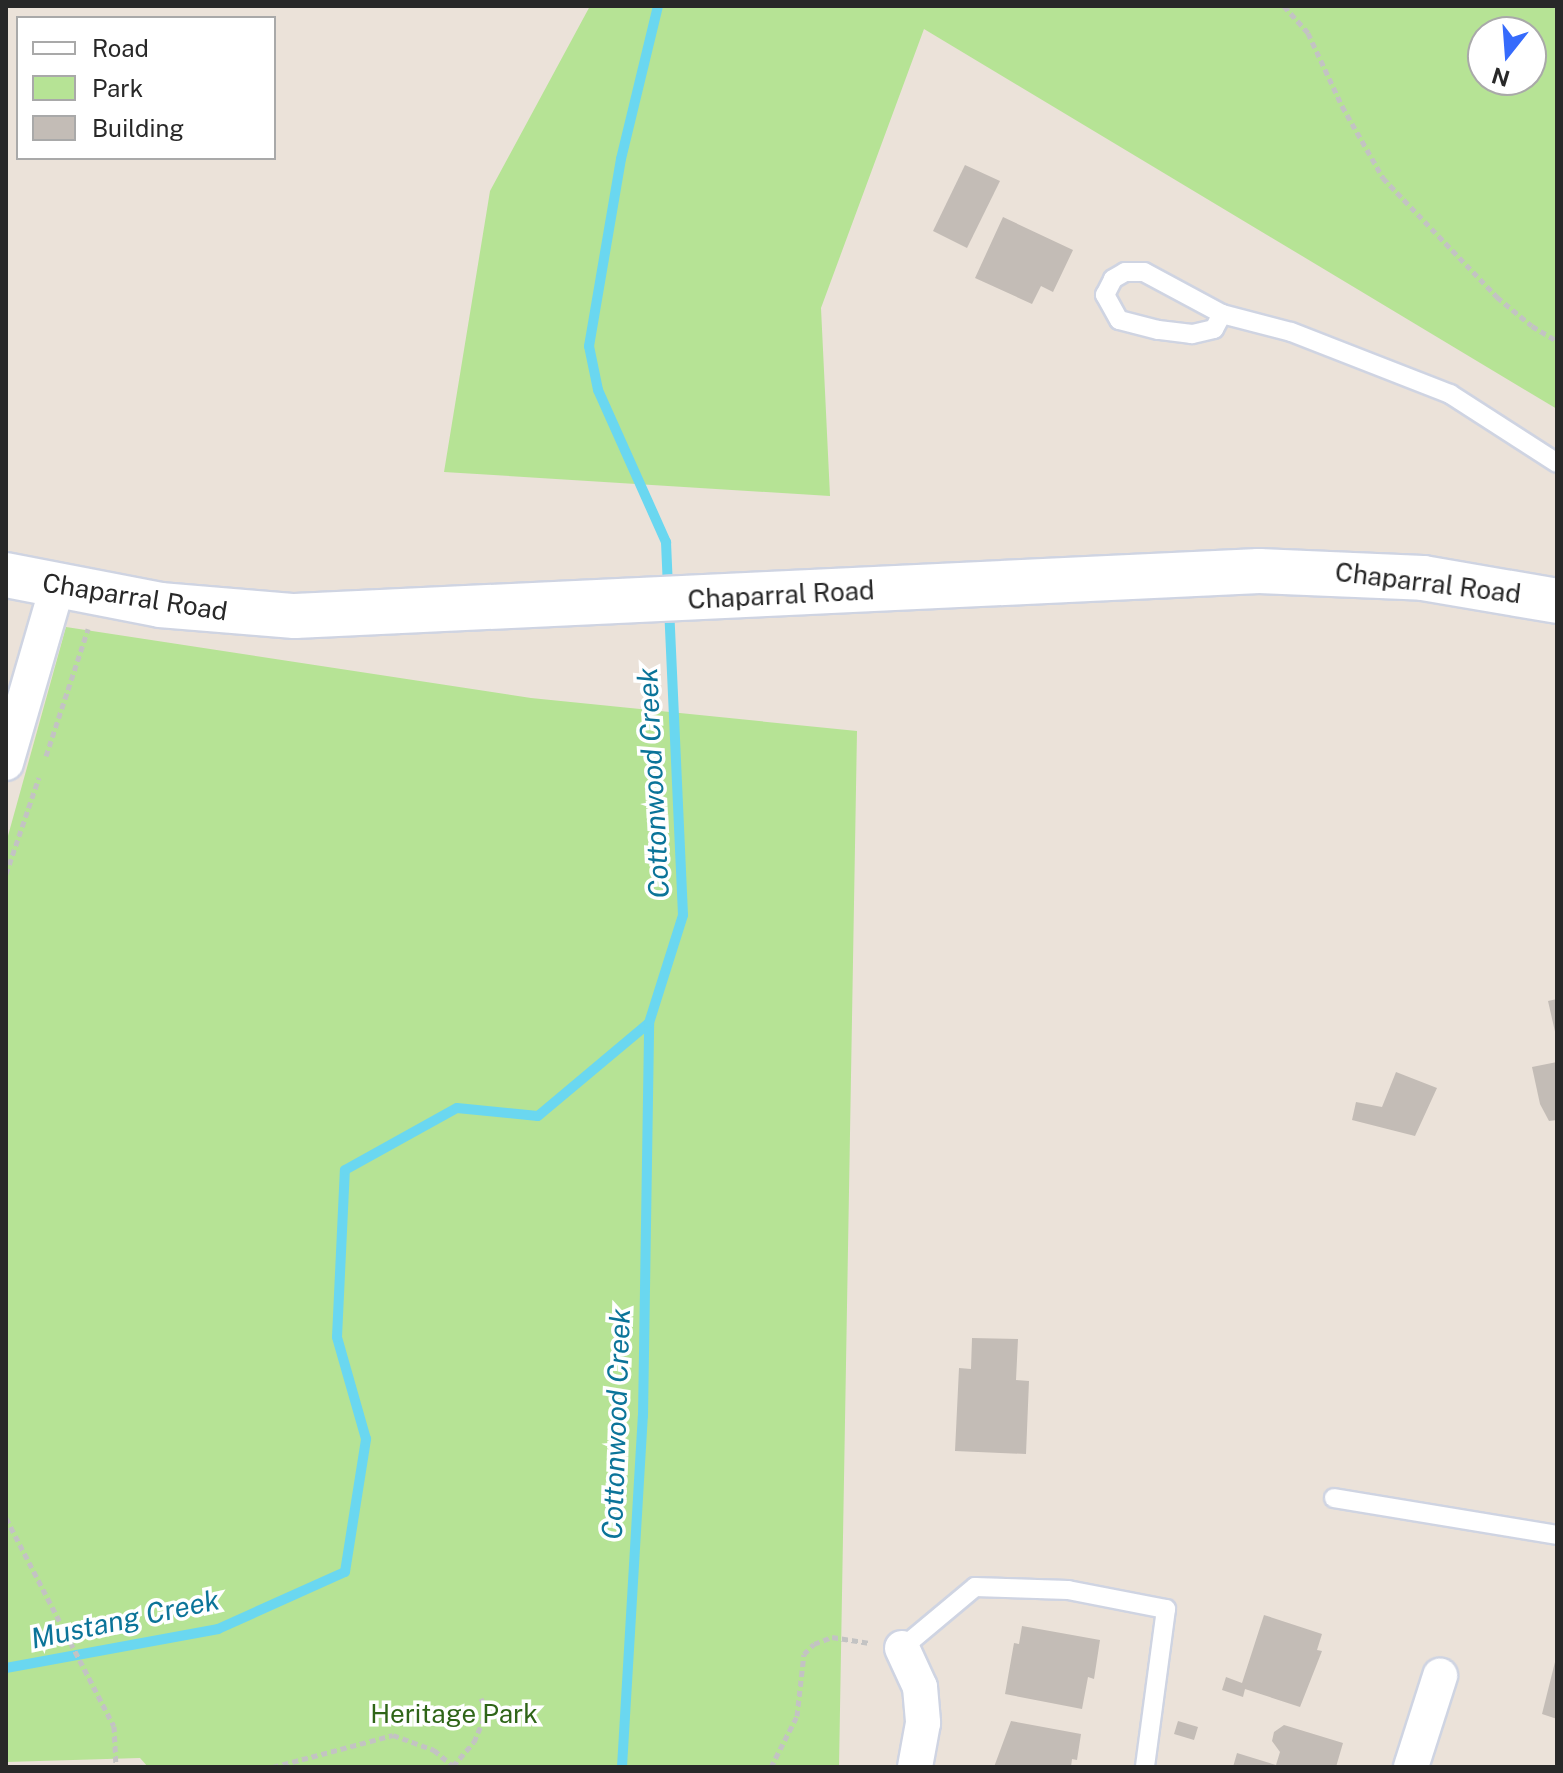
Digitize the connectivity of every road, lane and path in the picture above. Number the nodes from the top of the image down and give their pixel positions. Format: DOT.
graph roads {
  1 [pos="1284,6"];
  2 [pos="1222,314"];
  3 [pos="1557,341"];
  4 [pos="1557,463"];
  5 [pos="6,575"];
  6 [pos="57,587"];
  7 [pos="1557,601"];
  8 [pos="89,628"];
  9 [pos="45,758"];
  10 [pos="6,763"];
  11 [pos="40,773"];
  12 [pos="6,874"];
  13 [pos="1334,1498"];
  14 [pos="6,1518"];
  15 [pos="1557,1535"];
  16 [pos="902,1648"];
  17 [pos="1440,1676"];
  18 [pos="481,1698"];
  19 [pos="116,1767"];
  20 [pos="273,1767"];
  21 [pos="453,1767"];
  22 [pos="771,1767"];
  23 [pos="915,1767"];
  24 [pos="1145,1767"];
  25 [pos="1411,1767"];
  1 -- 3 [label="path"];
  2 -- 2 [label="lane"];
  2 -- 4 [label="lane"];
  5 -- 6 [label="main road, Chaparral Road"];
  6 -- 7 [label="main road, Chaparral Road"];
  6 -- 10 [label="street"];
  8 -- 9 [label="path"];
  11 -- 12 [label="path"];
  13 -- 15 [label="lane"];
  14 -- 19 [label="path"];
  16 -- 22 [label="path"];
  16 -- 23 [label="street"];
  16 -- 24 [label="lane"];
  17 -- 25 [label="street"];
  18 -- 21 [label="path"];
  20 -- 21 [label="path"];
}
